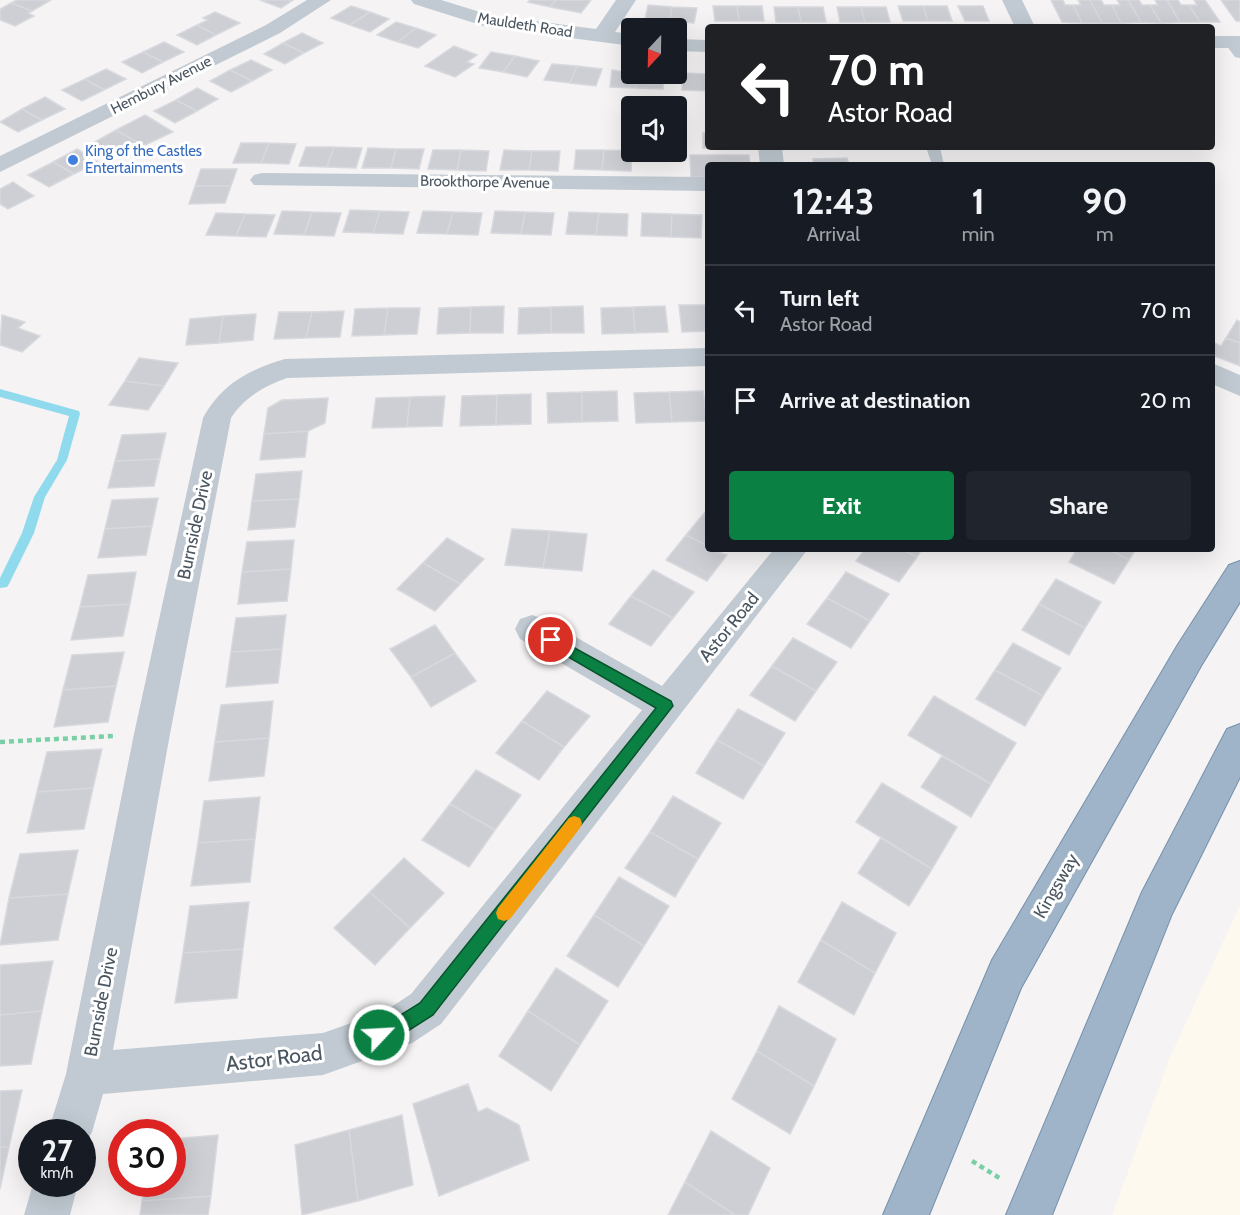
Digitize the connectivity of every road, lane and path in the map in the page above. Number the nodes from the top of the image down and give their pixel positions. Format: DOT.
graph roads {
  1 [pos="321,0"];
  2 [pos="421,0"];
  3 [pos="626,0"];
  4 [pos="1012,0"];
  5 [pos="1024,24"];
  6 [pos="601,37"];
  7 [pos="621,39"];
  8 [pos="687,45"];
  9 [pos="705,46"];
  10 [pos="0,165"];
  11 [pos="262,180"];
  12 [pos="705,184"];
  13 [pos="705,357"];
  14 [pos="1215,374"];
  15 [pos="1240,386"];
  16 [pos="790,552"];
  17 [pos="1240,574"];
  18 [pos="532,629"];
  19 [pos="666,706"];
  20 [pos="152,734"];
  21 [pos="1240,740"];
  22 [pos="0,742"];
  23 [pos="87,1074"];
  24 [pos="74,1119"];
  25 [pos="937,1140"];
  26 [pos="53,1197"];
  27 [pos="1032,1208"];
  28 [pos="48,1215"];
  29 [pos="906,1215"];
  1 -- 10 [label="street, Hembury Avenue"];
  2 -- 6 [label="street, Mauldeth Road"];
  3 -- 6 [label="street"];
  4 -- 5 [label="street"];
  6 -- 7 [label="street, Mauldeth Road"];
  8 -- 9 [label="street"];
  11 -- 12 [label="street, Brookthorpe Avenue"];
  13 -- 20 [label="street, Burnside Drive"];
  14 -- 15 [label="street"];
  16 -- 19 [label="street, Astor Road"];
  17 -- 25 [label="highway, Kingsway"];
  18 -- 19 [label="street"];
  19 -- 23 [label="street, Astor Road"];
  20 -- 22 [label="path"];
  20 -- 23 [label="street, Burnside Drive"];
  21 -- 27 [label="highway"];
  23 -- 24 [label="street, Burnside Drive"];
  25 -- 27 [label="path"];
  25 -- 29 [label="highway, Kingsway"];
  26 -- 28 [label="street"];
}
